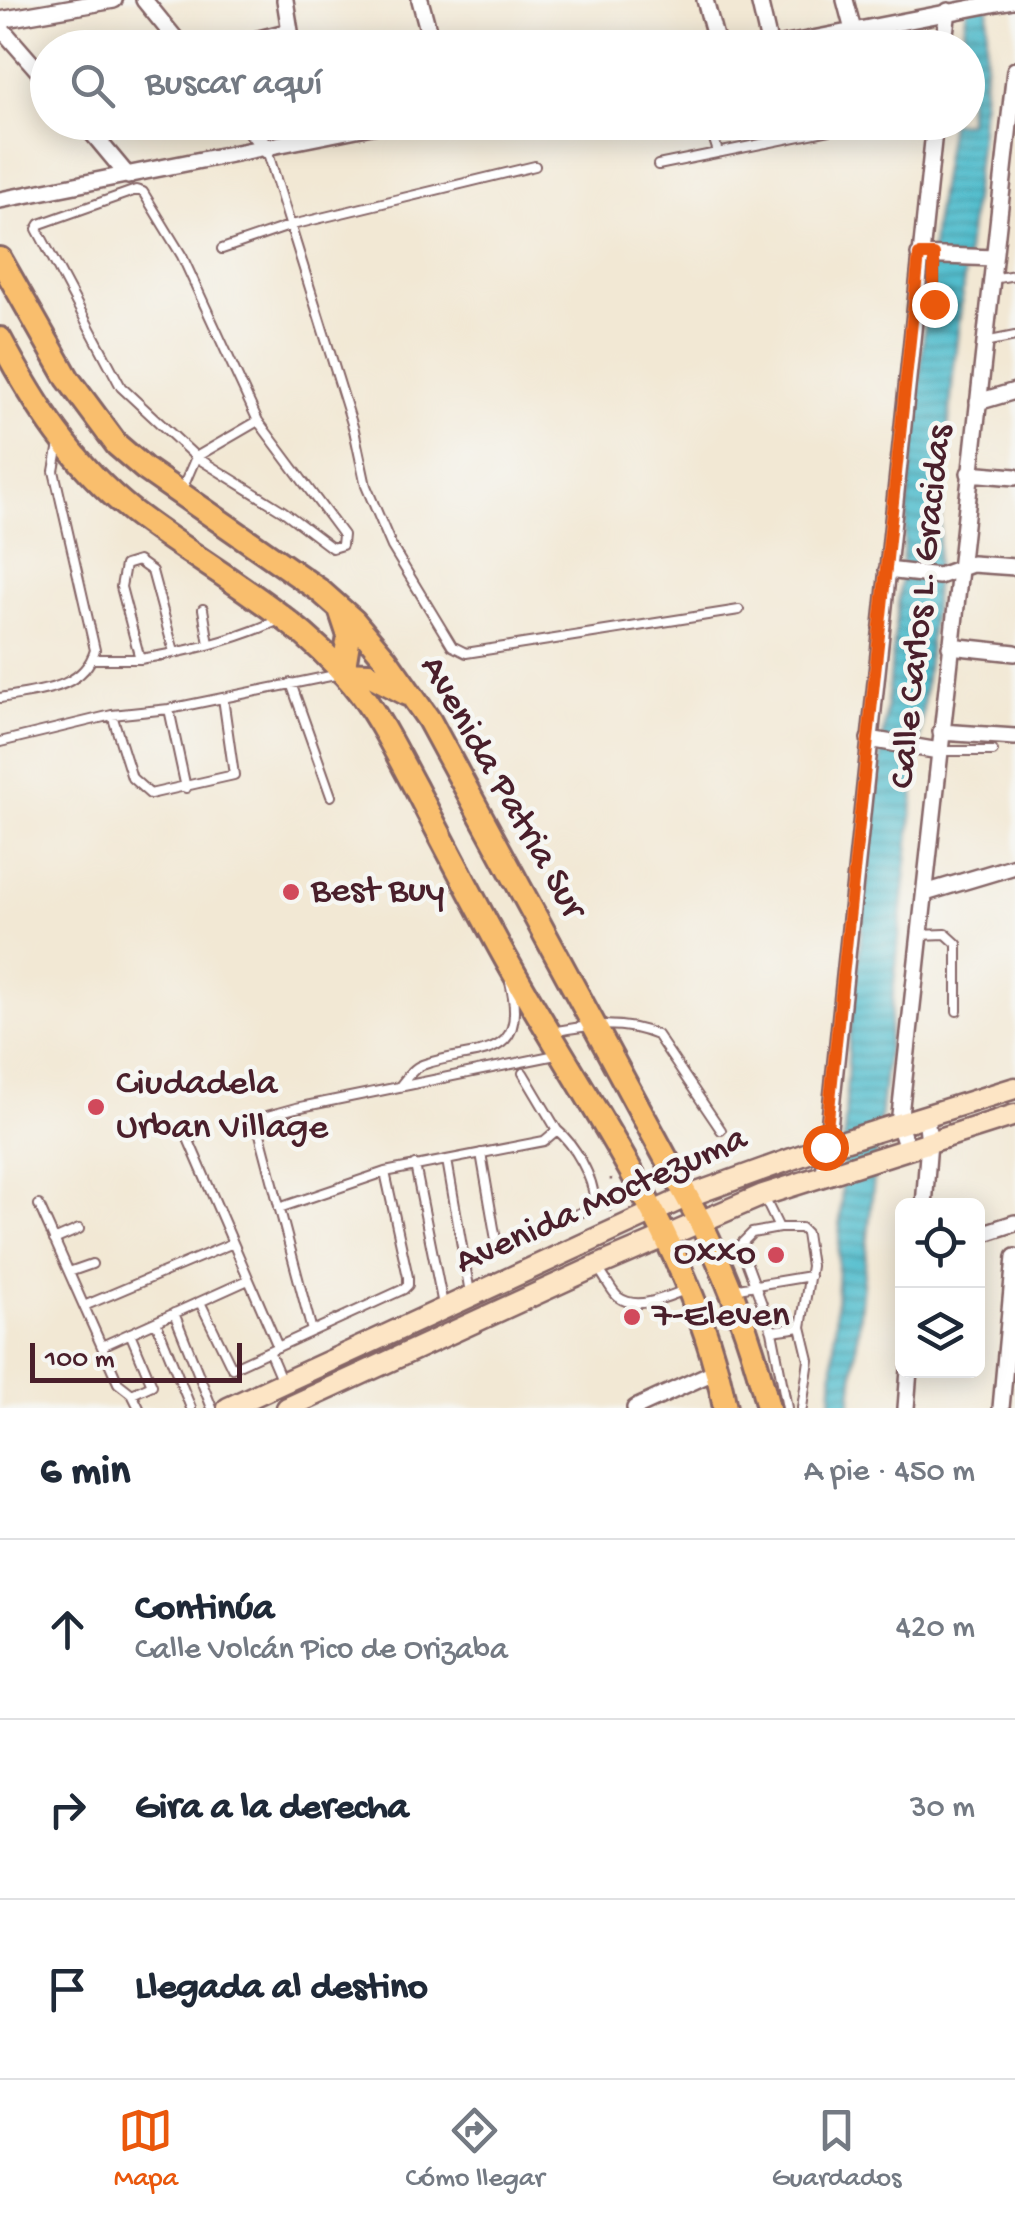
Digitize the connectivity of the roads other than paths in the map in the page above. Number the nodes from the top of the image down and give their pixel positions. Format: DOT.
graph roads {
  1 [pos="114,0"];
  2 [pos="144,0"];
  3 [pos="284,0"];
  4 [pos="420,0"];
  5 [pos="705,0"];
  6 [pos="759,0"];
  7 [pos="845,0"];
  8 [pos="1005,4"];
  9 [pos="948,11"];
  10 [pos="0,24"];
  11 [pos="168,30"];
  12 [pos="290,30"];
  13 [pos="428,30"];
  14 [pos="713,30"];
  15 [pos="765,30"];
  16 [pos="853,30"];
  17 [pos="946,30"];
  18 [pos="30,60"];
  19 [pos="1015,70"];
  20 [pos="1012,120"];
  21 [pos="98,140"];
  22 [pos="259,140"];
  23 [pos="312,140"];
  24 [pos="716,140"];
  25 [pos="778,140"];
  26 [pos="934,140"];
  27 [pos="267,150"];
  28 [pos="718,152"];
  29 [pos="658,164"];
  30 [pos="535,166"];
  31 [pos="128,176"];
  32 [pos="0,200"];
  33 [pos="1007,213"];
  34 [pos="292,225"];
  35 [pos="222,249"];
  36 [pos="927,255"];
  37 [pos="986,257"];
  38 [pos="0,259"];
  39 [pos="1015,275"];
  40 [pos="992,278"];
  41 [pos="934,304"];
  42 [pos="1015,336"];
  43 [pos="0,339"];
  44 [pos="984,342"];
  45 [pos="1015,391"];
  46 [pos="978,402"];
  47 [pos="258,421"];
  48 [pos="60,439"];
  49 [pos="196,456"];
  50 [pos="969,474"];
  51 [pos="1015,477"];
  52 [pos="180,493"];
  53 [pos="1015,567"];
  54 [pos="958,568"];
  55 [pos="892,571"];
  56 [pos="203,608"];
  57 [pos="340,608"];
  58 [pos="739,610"];
  59 [pos="284,618"];
  60 [pos="209,644"];
  61 [pos="950,646"];
  62 [pos="174,652"];
  63 [pos="1015,653"];
  64 [pos="92,658"];
  65 [pos="140,659"];
  66 [pos="343,673"];
  67 [pos="291,684"];
  68 [pos="0,698"];
  69 [pos="223,698"];
  70 [pos="414,699"];
  71 [pos="169,710"];
  72 [pos="112,715"];
  73 [pos="941,732"];
  74 [pos="1015,738"];
  75 [pos="874,740"];
  76 [pos="0,742"];
  77 [pos="932,750"];
  78 [pos="993,751"];
  79 [pos="186,788"];
  80 [pos="332,796"];
  81 [pos="1015,866"];
  82 [pos="925,893"];
  83 [pos="919,935"];
  84 [pos="500,949"];
  85 [pos="957,1011"];
  86 [pos="595,1023"];
  87 [pos="548,1033"];
  88 [pos="560,1054"];
  89 [pos="522,1073"];
  90 [pos="400,1086"];
  91 [pos="1015,1088"];
  92 [pos="926,1116"];
  93 [pos="1015,1116"];
  94 [pos="891,1126"];
  95 [pos="557,1130"];
  96 [pos="721,1130"];
  97 [pos="186,1134"];
  98 [pos="929,1142"];
  99 [pos="833,1145"];
  100 [pos="907,1149"];
  101 [pos="480,1154"];
  102 [pos="447,1160"];
  103 [pos="415,1165"];
  104 [pos="385,1172"];
  105 [pos="828,1174"];
  106 [pos="763,1195"];
  107 [pos="686,1197"];
  108 [pos="925,1198"];
  109 [pos="39,1205"];
  110 [pos="279,1208"];
  111 [pos="652,1214"];
  112 [pos="701,1223"];
  113 [pos="1015,1223"];
  114 [pos="779,1228"];
  115 [pos="79,1229"];
  116 [pos="985,1232"];
  117 [pos="666,1239"];
  118 [pos="54,1240"];
  119 [pos="233,1243"];
  120 [pos="740,1245"];
  121 [pos="715,1254"];
  122 [pos="1015,1256"];
  123 [pos="92,1264"];
  124 [pos="597,1266"];
  125 [pos="69,1272"];
  126 [pos="810,1276"];
  127 [pos="248,1280"];
  128 [pos="744,1286"];
  129 [pos="689,1289"];
  130 [pos="470,1297"];
  131 [pos="200,1302"];
  132 [pos="84,1306"];
  133 [pos="444,1310"];
  134 [pos="174,1314"];
  135 [pos="156,1322"];
  136 [pos="801,1327"];
  137 [pos="772,1331"];
  138 [pos="312,1332"];
  139 [pos="130,1333"];
  140 [pos="102,1346"];
  141 [pos="274,1349"];
  142 [pos="767,1359"];
  143 [pos="718,1370"];
  144 [pos="908,1378"];
  145 [pos="1009,1378"];
  146 [pos="283,1384"];
  147 [pos="806,1385"];
  148 [pos="132,1394"];
  149 [pos="776,1399"];
  150 [pos="139,1408"];
  151 [pos="191,1408"];
  152 [pos="212,1408"];
  153 [pos="228,1408"];
  154 [pos="287,1408"];
  155 [pos="635,1408"];
  156 [pos="724,1408"];
  157 [pos="787,1408"];
  158 [pos="802,1408"];
  159 [pos="906,1408"];
  160 [pos="1001,1408"];
  1 -- 10 [label="street"];
  2 -- 11 [label="street"];
  3 -- 12 [label="street"];
  4 -- 13 [label="street"];
  5 -- 14 [label="street"];
  6 -- 15 [label="street"];
  7 -- 16 [label="street"];
  8 -- 9 [label="street"];
  9 -- 16 [label="street"];
  9 -- 17 [label="street"];
  10 -- 18 [label="street"];
  19 -- 20 [label="street, Calle Carlos L. Gracidas"];
  20 -- 33 [label="street, Calle Carlos L. Gracidas"];
  21 -- 31 [label="street"];
  22 -- 27 [label="street"];
  23 -- 27 [label="street"];
  24 -- 28 [label="lane"];
  25 -- 28 [label="lane"];
  26 -- 36 [label="street"];
  27 -- 31 [label="street"];
  27 -- 34 [label="lane"];
  28 -- 29 [label="lane"];
  30 -- 34 [label="lane"];
  31 -- 32 [label="street"];
  33 -- 37 [label="street, Calle Carlos L. Gracidas"];
  34 -- 35 [label="lane"];
  34 -- 58 [label="lane"];
  36 -- 37 [label="street"];
  36 -- 41 [label="lane"];
  36 -- 55 [label="street"];
  37 -- 40 [label="street, Calle Carlos L. Gracidas"];
  38 -- 52 [label="main road, Avenida Patria Sur"];
  39 -- 40 [label="lane"];
  40 -- 44 [label="street, Calle Carlos L. Gracidas"];
  42 -- 44 [label="lane"];
  43 -- 48 [label="main road, Avenida Patria Sur"];
  44 -- 46 [label="street, Calle Carlos L. Gracidas"];
  45 -- 46 [label="street"];
  46 -- 50 [label="street, Calle Carlos L. Gracidas"];
  47 -- 49 [label="lane"];
  47 -- 49 [label="lane"];
  47 -- 49 [label="lane"];
  48 -- 59 [label="main road, Avenida Patria Sur"];
  48 -- 64 [label="lane"];
  49 -- 52 [label="lane"];
  50 -- 51 [label="street"];
  50 -- 54 [label="street, Calle Carlos L. Gracidas"];
  52 -- 57 [label="main road, Avenida Patria Sur"];
  53 -- 54 [label="street"];
  54 -- 55 [label="street"];
  54 -- 61 [label="street, Calle Carlos L. Gracidas"];
  55 -- 75 [label="street"];
  56 -- 60 [label="lane"];
  57 -- 66 [label="main road"];
  57 -- 70 [label="main road, Avenida Patria Sur"];
  59 -- 60 [label="lane"];
  59 -- 66 [label="main road, Avenida Patria Sur"];
  60 -- 62 [label="lane"];
  61 -- 63 [label="street"];
  61 -- 73 [label="street, Calle Carlos L. Gracidas"];
  62 -- 65 [label="lane"];
  62 -- 65 [label="lane"];
  64 -- 65 [label="lane"];
  64 -- 68 [label="lane"];
  66 -- 67 [label="lane"];
  66 -- 70 [label="main road"];
  66 -- 84 [label="main road, Avenida Patria Sur"];
  67 -- 69 [label="lane"];
  67 -- 80 [label="lane"];
  69 -- 71 [label="lane"];
  69 -- 79 [label="lane"];
  70 -- 86 [label="main road, Avenida Patria Sur"];
  71 -- 72 [label="lane"];
  71 -- 79 [label="lane"];
  72 -- 76 [label="lane"];
  72 -- 79 [label="lane"];
  73 -- 74 [label="street"];
  73 -- 77 [label="street, Calle Carlos L. Gracidas"];
  75 -- 77 [label="street"];
  75 -- 99 [label="street"];
  77 -- 78 [label="lane"];
  77 -- 82 [label="street, Calle Carlos L. Gracidas"];
  81 -- 82 [label="street"];
  82 -- 83 [label="street, Calle Carlos L. Gracidas"];
  83 -- 85 [label="lane"];
  83 -- 94 [label="street, Calle Carlos L. Gracidas"];
  84 -- 87 [label="main road, Avenida Patria Sur"];
  84 -- 90 [label="lane"];
  86 -- 87 [label="lane"];
  86 -- 96 [label="lane"];
  86 -- 107 [label="main road, Avenida Patria Sur"];
  87 -- 88 [label="main road, Avenida Patria Sur"];
  88 -- 90 [label="lane"];
  88 -- 111 [label="main road, Avenida Patria Sur"];
  89 -- 95 [label="lane"];
  90 -- 110 [label="lane"];
  91 -- 92 [label="street, Avenida Moctezuma"];
  92 -- 94 [label="street, Avenida Moctezuma"];
  92 -- 98 [label="street"];
  93 -- 98 [label="street, Avenida Moctezuma"];
  94 -- 99 [label="street, Avenida Moctezuma"];
  94 -- 100 [label="street, Calle Carlos L. Gracidas"];
  95 -- 101 [label="lane"];
  95 -- 101 [label="lane"];
  97 -- 119 [label="lane"];
  98 -- 100 [label="street, Avenida Moctezuma"];
  98 -- 108 [label="street"];
  99 -- 105 [label="street"];
  99 -- 107 [label="street, Avenida Moctezuma"];
  100 -- 105 [label="street, Avenida Moctezuma"];
  101 -- 102 [label="lane"];
  102 -- 103 [label="lane"];
  102 -- 130 [label="lane"];
  103 -- 104 [label="lane"];
  103 -- 133 [label="lane"];
  104 -- 110 [label="lane"];
  104 -- 138 [label="lane"];
  105 -- 106 [label="street, Avenida Moctezuma"];
  106 -- 112 [label="street, Avenida Moctezuma"];
  106 -- 114 [label="lane"];
  107 -- 111 [label="street, Avenida Moctezuma"];
  107 -- 112 [label="main road, Avenida Patria Sur"];
  109 -- 118 [label="lane"];
  110 -- 138 [label="lane"];
  111 -- 117 [label="main road, Avenida Patria Sur"];
  111 -- 130 [label="street, Avenida Moctezuma"];
  112 -- 117 [label="street, Avenida Moctezuma"];
  112 -- 121 [label="main road, Avenida Patria Sur"];
  113 -- 116 [label="street"];
  114 -- 120 [label="lane"];
  114 -- 126 [label="lane"];
  115 -- 118 [label="lane"];
  117 -- 124 [label="street, Avenida Moctezuma"];
  117 -- 129 [label="main road, Avenida Patria Sur"];
  118 -- 125 [label="lane"];
  119 -- 127 [label="lane"];
  119 -- 132 [label="lane"];
  120 -- 121 [label="lane"];
  120 -- 128 [label="lane"];
  121 -- 128 [label="main road, Avenida Patria Sur"];
  122 -- 145 [label="street"];
  123 -- 125 [label="lane"];
  124 -- 129 [label="lane"];
  124 -- 154 [label="street, Avenida Moctezuma"];
  125 -- 132 [label="lane"];
  126 -- 128 [label="lane"];
  126 -- 136 [label="lane"];
  127 -- 131 [label="lane"];
  127 -- 141 [label="lane"];
  128 -- 137 [label="lane"];
  128 -- 142 [label="main road, Avenida Patria Sur"];
  129 -- 143 [label="main road, Avenida Patria Sur"];
  130 -- 133 [label="street, Avenida Moctezuma"];
  131 -- 134 [label="lane"];
  131 -- 141 [label="lane"];
  132 -- 140 [label="lane"];
  133 -- 146 [label="street, Avenida Moctezuma"];
  134 -- 135 [label="lane"];
  134 -- 152 [label="lane"];
  135 -- 139 [label="lane"];
  135 -- 151 [label="lane"];
  136 -- 137 [label="lane"];
  136 -- 147 [label="lane"];
  137 -- 142 [label="lane"];
  138 -- 141 [label="lane"];
  139 -- 140 [label="lane"];
  139 -- 148 [label="lane"];
  140 -- 148 [label="lane"];
  141 -- 146 [label="lane"];
  142 -- 149 [label="main road, Avenida Patria Sur"];
  143 -- 155 [label="street"];
  143 -- 156 [label="main road, Avenida Patria Sur"];
  144 -- 159 [label="street"];
  145 -- 160 [label="street"];
  146 -- 153 [label="street, Avenida Moctezuma"];
  147 -- 149 [label="lane"];
  147 -- 158 [label="lane"];
  148 -- 150 [label="lane"];
  149 -- 157 [label="lane"];
}
